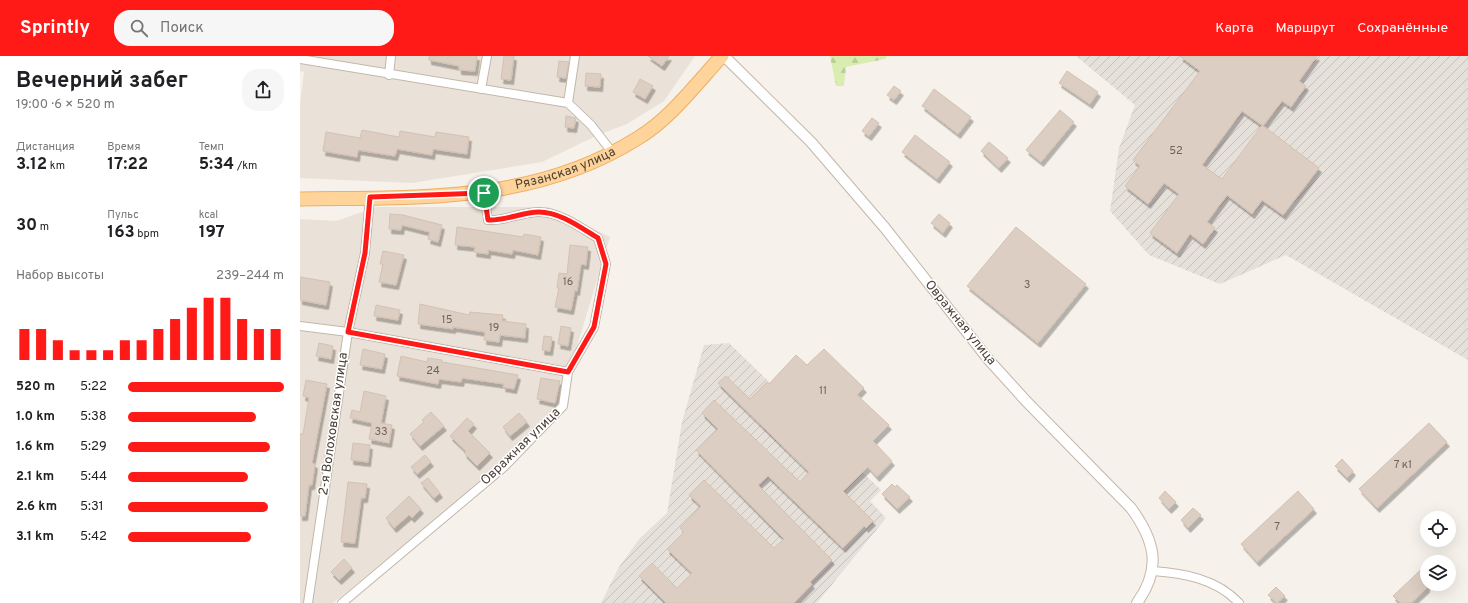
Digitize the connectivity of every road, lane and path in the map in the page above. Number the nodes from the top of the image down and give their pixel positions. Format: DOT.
graph roads {
  1 [pos="392,56"];
  2 [pos="486,56"];
  3 [pos="575,56"];
  4 [pos="723,56"];
  5 [pos="300,59"];
  6 [pos="388,75"];
  7 [pos="481,89"];
  8 [pos="568,103"];
  9 [pos="612,152"];
  10 [pos="484,193"];
  11 [pos="370,197"];
  12 [pos="300,199"];
  13 [pos="300,326"];
  14 [pos="348,332"];
  15 [pos="568,372"];
  16 [pos="1153,571"];
  17 [pos="308,603"];
  18 [pos="342,603"];
  19 [pos="1137,603"];
  20 [pos="1239,603"];
  1 -- 6 [label="street"];
  2 -- 7 [label="street"];
  3 -- 8 [label="street"];
  4 -- 9 [label="main road, Рязанская улица"];
  4 -- 16 [label="street, Овражная улица"];
  5 -- 6 [label="street"];
  6 -- 7 [label="street"];
  7 -- 8 [label="street"];
  8 -- 9 [label="street"];
  9 -- 10 [label="main road, Рязанская улица"];
  10 -- 11 [label="main road, Рязанская улица"];
  10 -- 15 [label="street, Овражная улица"];
  11 -- 12 [label="main road, Рязанская улица"];
  11 -- 14 [label="street, 2-я Волоховская улица"];
  13 -- 14 [label="street"];
  14 -- 15 [label="street"];
  14 -- 17 [label="street, 2-я Волоховская улица"];
  15 -- 18 [label="street, Овражная улица"];
  16 -- 19 [label="street, Овражная улица"];
  16 -- 20 [label="street"];
}
